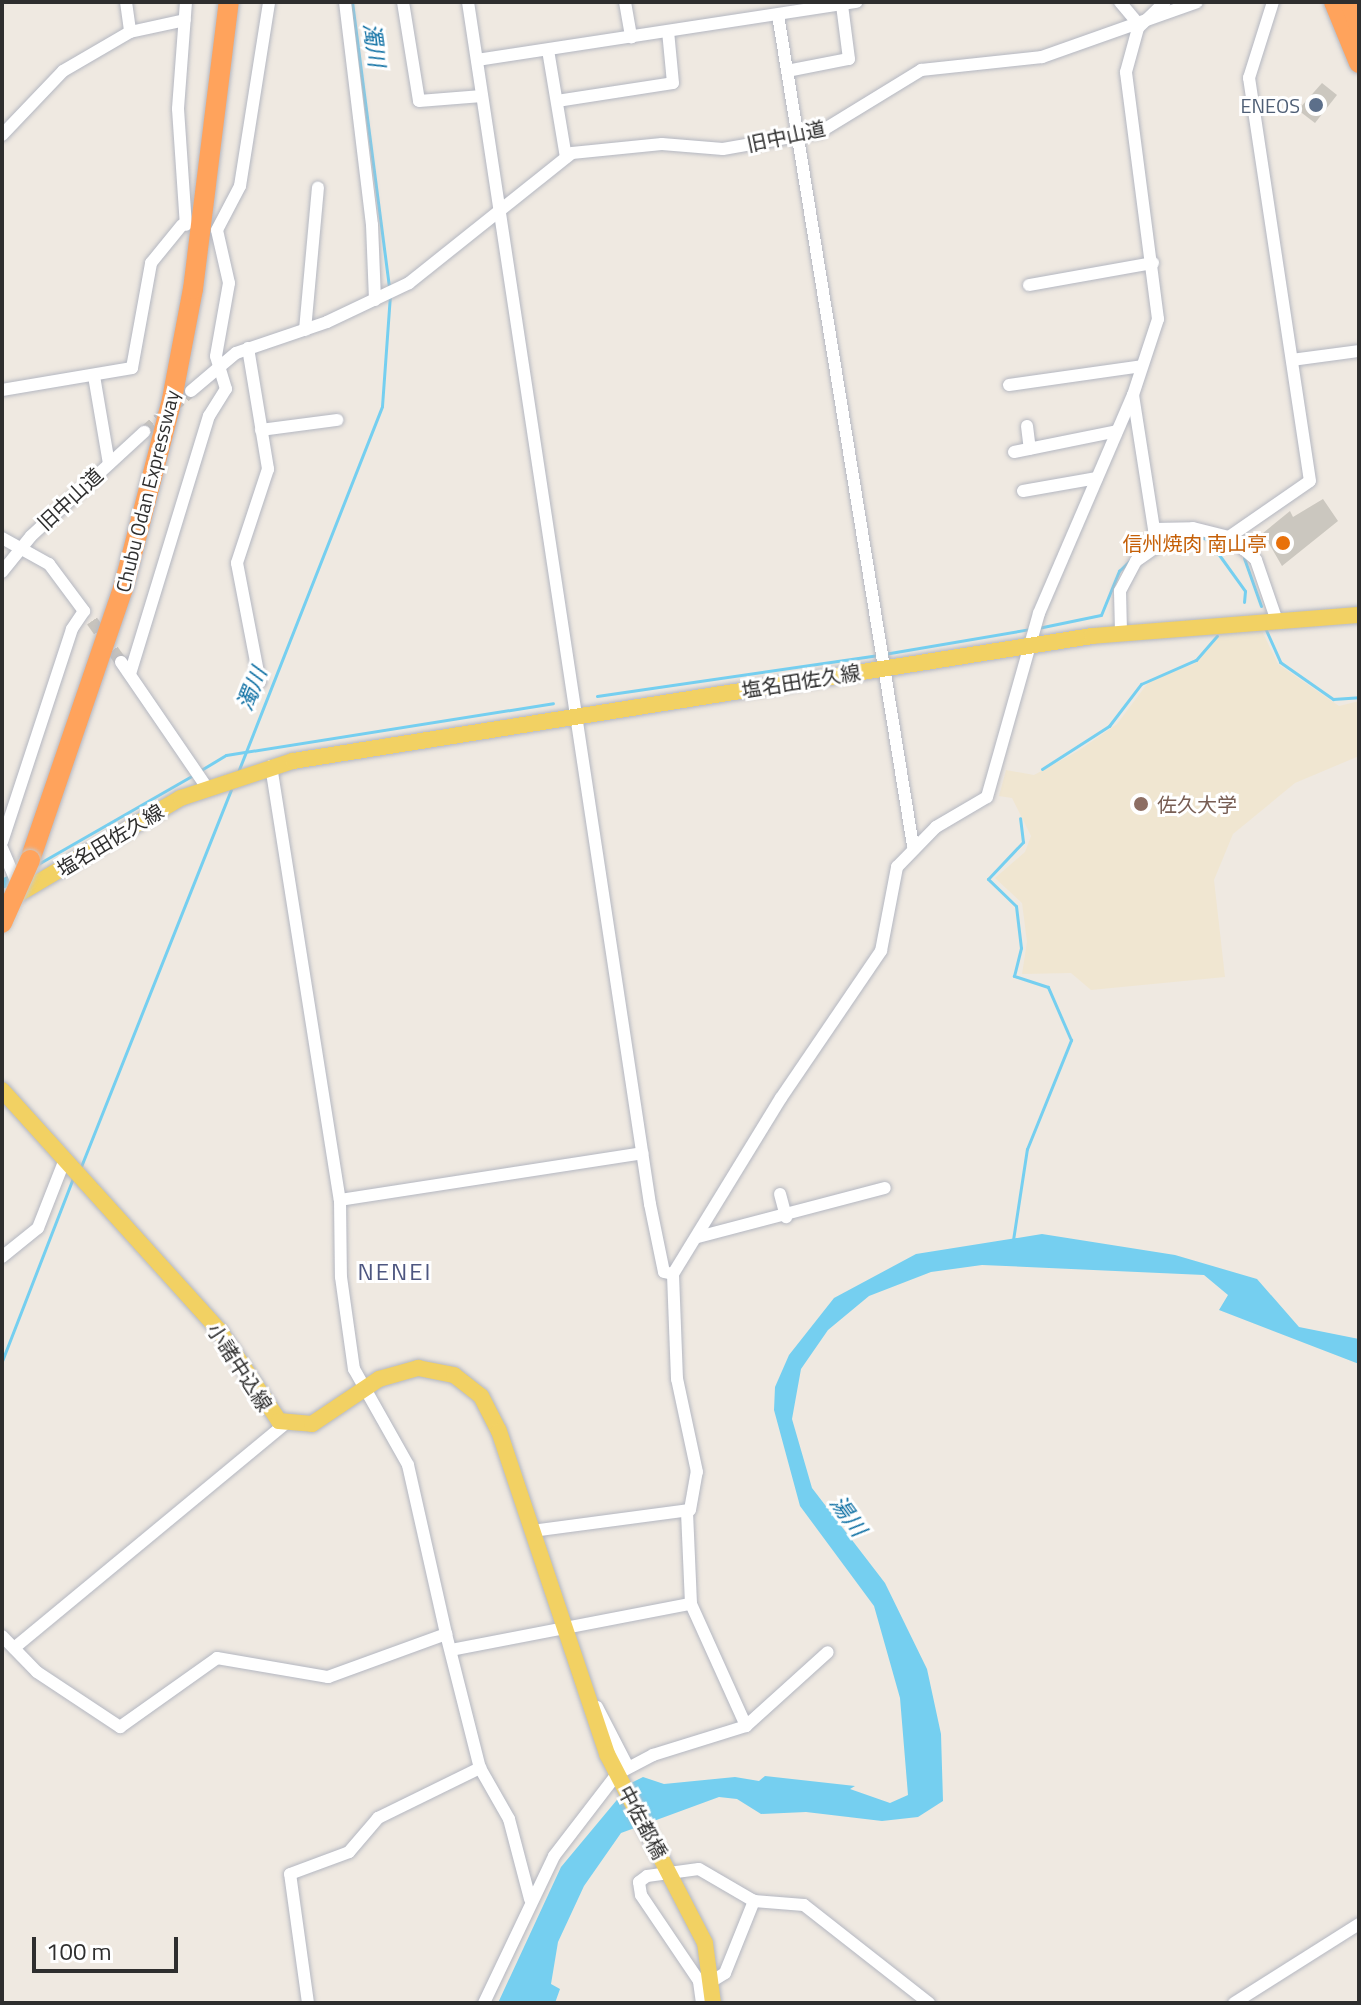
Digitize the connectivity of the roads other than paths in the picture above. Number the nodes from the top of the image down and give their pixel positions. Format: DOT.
graph roads {
  1 [pos="126,2"];
  2 [pos="186,2"];
  3 [pos="227,2"];
  4 [pos="269,2"];
  5 [pos="345,2"];
  6 [pos="403,2"];
  7 [pos="468,2"];
  8 [pos="625,2"];
  9 [pos="857,2"];
  10 [pos="1120,2"];
  11 [pos="1165,2"];
  12 [pos="1197,2"];
  13 [pos="1273,2"];
  14 [pos="1334,2"];
  15 [pos="1350,2"];
  16 [pos="842,5"];
  17 [pos="778,15"];
  18 [pos="185,20"];
  19 [pos="1141,21"];
  20 [pos="1359,25"];
  21 [pos="668,31"];
  22 [pos="130,32"];
  23 [pos="631,37"];
  24 [pos="548,50"];
  25 [pos="477,60"];
  26 [pos="1359,63"];
  27 [pos="787,71"];
  28 [pos="482,96"];
  29 [pos="557,101"];
  30 [pos="2,135"];
  31 [pos="797,137"];
  32 [pos="566,157"];
  33 [pos="318,188"];
  34 [pos="502,210"];
  35 [pos="1153,263"];
  36 [pos="1029,285"];
  37 [pos="376,299"];
  38 [pos="305,330"];
  39 [pos="248,348"];
  40 [pos="1359,351"];
  41 [pos="1292,360"];
  42 [pos="221,366"];
  43 [pos="1142,366"];
  44 [pos="94,376"];
  45 [pos="1009,385"];
  46 [pos="2,390"];
  47 [pos="191,391"];
  48 [pos="1133,395"];
  49 [pos="328,417"];
  50 [pos="1027,426"];
  51 [pos="261,430"];
  52 [pos="1117,431"];
  53 [pos="144,432"];
  54 [pos="1030,449"];
  55 [pos="1014,452"];
  56 [pos="109,464"];
  57 [pos="1097,478"];
  58 [pos="1030,486"];
  59 [pos="1155,536"];
  60 [pos="1229,537"];
  61 [pos="2,538"];
  62 [pos="21,546"];
  63 [pos="2,572"];
  64 [pos="1359,615"];
  65 [pos="1276,618"];
  66 [pos="1121,632"];
  67 [pos="1035,635"];
  68 [pos="880,658"];
  69 [pos="121,662"];
  70 [pos="130,674"];
  71 [pos="260,682"];
  72 [pos="578,717"];
  73 [pos="271,766"];
  74 [pos="207,777"];
  75 [pos="2,845"];
  76 [pos="913,846"];
  77 [pos="21,892"];
  78 [pos="2,904"];
  79 [pos="2,923"];
  80 [pos="2,1090"];
  81 [pos="642,1153"];
  82 [pos="67,1162"];
  83 [pos="885,1188"];
  84 [pos="780,1194"];
  85 [pos="340,1200"];
  86 [pos="786,1217"];
  87 [pos="698,1237"];
  88 [pos="2,1257"];
  89 [pos="673,1274"];
  90 [pos="362,1390"];
  91 [pos="285,1424"];
  92 [pos="687,1512"];
  93 [pos="532,1531"];
  94 [pos="691,1604"];
  95 [pos="564,1628"];
  96 [pos="446,1634"];
  97 [pos="2,1636"];
  98 [pos="14,1648"];
  99 [pos="451,1650"];
  100 [pos="828,1652"];
  101 [pos="746,1726"];
  102 [pos="480,1768"];
  103 [pos="621,1773"];
  104 [pos="667,1869"];
  105 [pos="530,1899"];
  106 [pos="754,1901"];
  107 [pos="1359,1924"];
  108 [pos="714,1980"];
  109 [pos="308,2003"];
  110 [pos="484,2003"];
  111 [pos="711,2003"];
  112 [pos="929,2003"];
  113 [pos="1234,2003"];
  1 -- 22 [label="street"];
  2 -- 18 [label="street"];
  3 -- 79 [label="highway, Chubu Odan Expressway, bridge"];
  4 -- 42 [label="street"];
  5 -- 37 [label="street"];
  6 -- 28 [label="street"];
  7 -- 25 [label="street"];
  8 -- 23 [label="street"];
  9 -- 16 [label="street"];
  10 -- 19 [label="street"];
  11 -- 19 [label="street"];
  12 -- 19 [label="street, 旧中山道"];
  13 -- 41 [label="street"];
  14 -- 26 [label="highway"];
  15 -- 20 [label="highway"];
  16 -- 17 [label="street"];
  16 -- 27 [label="street"];
  17 -- 21 [label="street"];
  17 -- 27 [label="street"];
  18 -- 22 [label="street"];
  18 -- 44 [label="street"];
  19 -- 31 [label="street, 旧中山道"];
  19 -- 35 [label="street"];
  21 -- 23 [label="street"];
  21 -- 29 [label="street"];
  22 -- 30 [label="street"];
  23 -- 24 [label="street"];
  24 -- 25 [label="street"];
  24 -- 29 [label="street"];
  25 -- 28 [label="street"];
  27 -- 31 [label="street"];
  28 -- 34 [label="street"];
  29 -- 32 [label="street"];
  31 -- 32 [label="street, 旧中山道"];
  31 -- 68 [label="street"];
  32 -- 34 [label="street"];
  33 -- 38 [label="street"];
  34 -- 37 [label="street"];
  34 -- 72 [label="street"];
  35 -- 36 [label="street"];
  35 -- 43 [label="street"];
  37 -- 38 [label="street"];
  38 -- 39 [label="street"];
  39 -- 42 [label="street"];
  39 -- 51 [label="street"];
  40 -- 41 [label="street"];
  41 -- 60 [label="street"];
  42 -- 47 [label="street"];
  42 -- 70 [label="street"];
  43 -- 45 [label="street"];
  43 -- 48 [label="street"];
  44 -- 46 [label="street"];
  44 -- 56 [label="street"];
  48 -- 52 [label="street"];
  48 -- 59 [label="street"];
  49 -- 51 [label="street"];
  50 -- 54 [label="street"];
  51 -- 71 [label="street"];
  52 -- 54 [label="street"];
  52 -- 57 [label="street"];
  53 -- 56 [label="street, 旧中山道"];
  54 -- 55 [label="street"];
  56 -- 62 [label="street, 旧中山道"];
  57 -- 58 [label="street"];
  57 -- 67 [label="street"];
  59 -- 60 [label="street"];
  59 -- 66 [label="street"];
  60 -- 65 [label="street"];
  61 -- 62 [label="street"];
  62 -- 63 [label="street, 旧中山道"];
  62 -- 75 [label="street"];
  64 -- 65 [label="main road, 塩名田佐久線"];
  65 -- 66 [label="main road, 塩名田佐久線"];
  66 -- 67 [label="main road, 塩名田佐久線"];
  67 -- 68 [label="main road, 塩名田佐久線"];
  67 -- 76 [label="street"];
  68 -- 72 [label="main road, 塩名田佐久線"];
  68 -- 76 [label="street"];
  69 -- 70 [label="street"];
  70 -- 74 [label="street"];
  72 -- 73 [label="main road, 塩名田佐久線"];
  72 -- 81 [label="street"];
  73 -- 74 [label="main road, 塩名田佐久線"];
  73 -- 85 [label="street"];
  74 -- 77 [label="main road, 塩名田佐久線"];
  75 -- 77 [label="street"];
  76 -- 87 [label="street"];
  77 -- 78 [label="main road, 塩名田佐久線"];
  80 -- 82 [label="main road, 小諸中込線"];
  81 -- 85 [label="street"];
  81 -- 89 [label="street"];
  82 -- 88 [label="street"];
  82 -- 91 [label="main road, 小諸中込線"];
  83 -- 86 [label="street"];
  84 -- 86 [label="street"];
  85 -- 90 [label="street"];
  86 -- 87 [label="street"];
  87 -- 89 [label="street"];
  89 -- 92 [label="street"];
  90 -- 91 [label="main road, 小諸中込線"];
  90 -- 93 [label="main road, 小諸中込線"];
  90 -- 96 [label="street"];
  91 -- 98 [label="street"];
  92 -- 93 [label="street"];
  92 -- 94 [label="street"];
  93 -- 95 [label="main road, 小諸中込線"];
  94 -- 95 [label="street"];
  94 -- 101 [label="street"];
  95 -- 99 [label="street"];
  95 -- 103 [label="main road, 小諸中込線"];
  96 -- 98 [label="street"];
  96 -- 99 [label="street"];
  97 -- 98 [label="street"];
  99 -- 102 [label="street"];
  100 -- 101 [label="street"];
  101 -- 103 [label="street"];
  102 -- 105 [label="street"];
  102 -- 109 [label="street"];
  103 -- 104 [label="main road, 中佐都橋"];
  103 -- 105 [label="street"];
  104 -- 106 [label="street"];
  104 -- 108 [label="main road"];
  104 -- 111 [label="street"];
  105 -- 110 [label="street"];
  106 -- 108 [label="street"];
  106 -- 112 [label="street"];
  107 -- 113 [label="street"];
  108 -- 111 [label="main road"];
}
